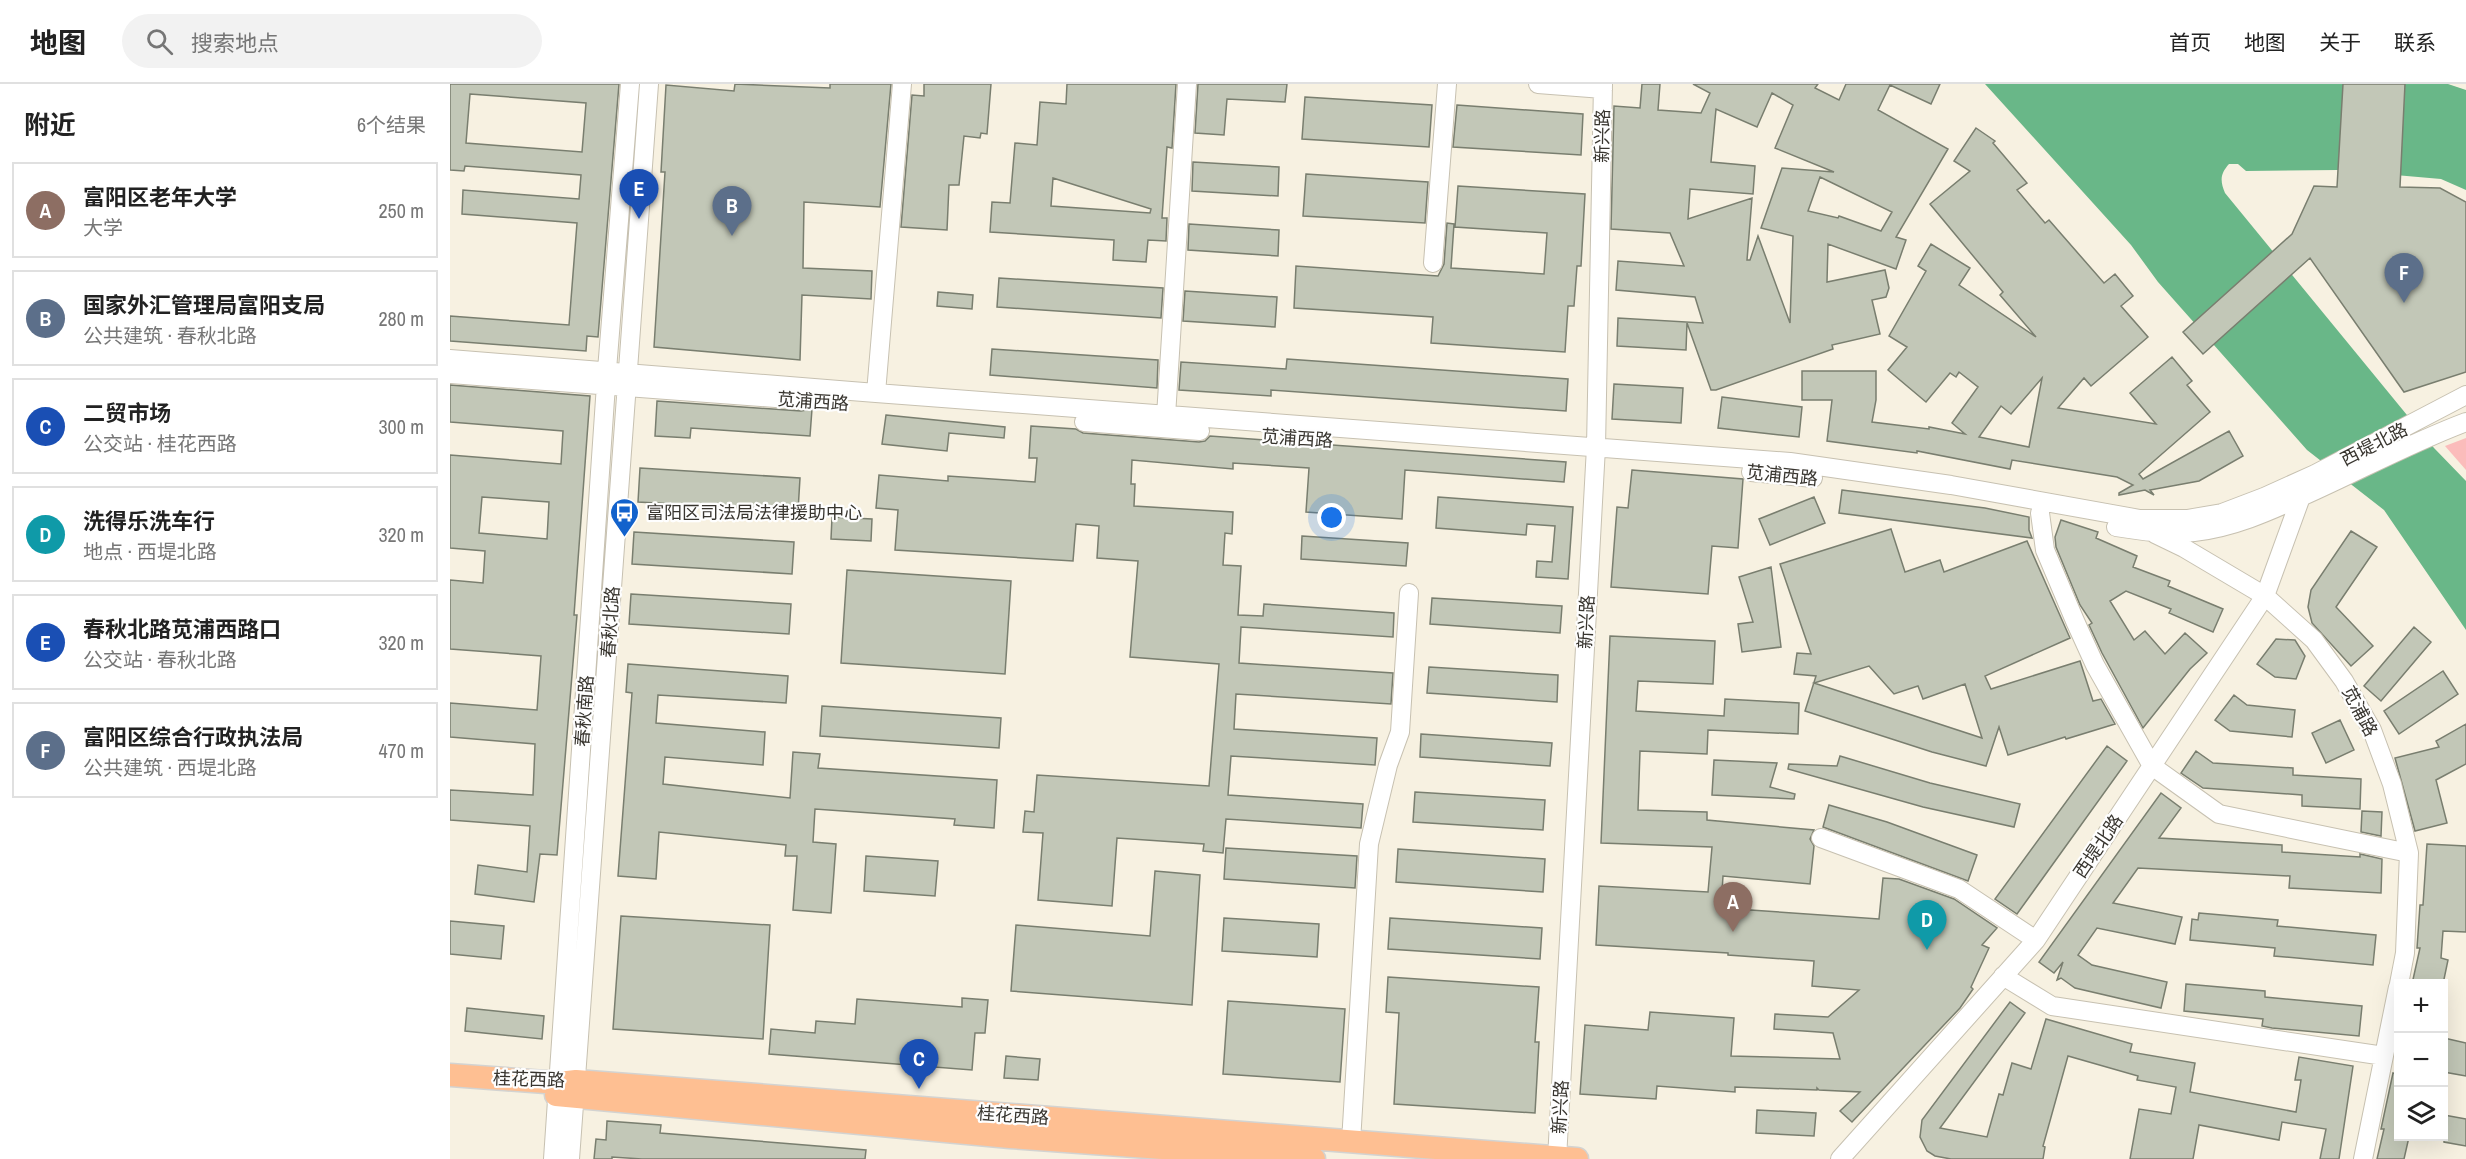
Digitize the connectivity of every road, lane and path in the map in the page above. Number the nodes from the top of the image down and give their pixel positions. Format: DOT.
graph roads {
  1 [pos="630,84"];
  2 [pos="650,84"];
  3 [pos="902,84"];
  4 [pos="1187,84"];
  5 [pos="1447,84"];
  6 [pos="1538,84"];
  7 [pos="1603,87"];
  8 [pos="1433,263"];
  9 [pos="450,359"];
  10 [pos="450,374"];
  11 [pos="607,377"];
  12 [pos="628,379"];
  13 [pos="876,393"];
  14 [pos="2466,395"];
  15 [pos="1166,416"];
  16 [pos="2466,422"];
  17 [pos="2423,429"];
  18 [pos="1595,453"];
  19 [pos="2320,480"];
  20 [pos="2301,497"];
  21 [pos="2040,513"];
  22 [pos="2144,527"];
  23 [pos="1409,593"];
  24 [pos="2265,596"];
  25 [pos="2152,766"];
  26 [pos="1821,838"];
  27 [pos="2409,853"];
  28 [pos="2036,940"];
  29 [pos="2003,976"];
  30 [pos="2400,979"];
  31 [pos="2394,1009"];
  32 [pos="2384,1056"];
  33 [pos="450,1075"];
  34 [pos="450,1088"];
  35 [pos="567,1089"];
  36 [pos="1351,1142"];
  37 [pos="1076,1150"];
  38 [pos="1564,1158"];
  39 [pos="554,1159"];
  40 [pos="570,1159"];
  41 [pos="1314,1159"];
  42 [pos="1840,1159"];
  43 [pos="2363,1159"];
  1 -- 11 [label="street, 春秋南路"];
  2 -- 12 [label="street, 春秋北路"];
  3 -- 13 [label="street"];
  4 -- 15 [label="street"];
  5 -- 8 [label="street"];
  6 -- 7 [label="street"];
  7 -- 18 [label="street, 新兴路"];
  9 -- 11 [label="street, 苋浦西路"];
  10 -- 11 [label="street, 苋浦西路"];
  11 -- 12 [label="street, 苋浦西路"];
  11 -- 35 [label="street, 春秋南路"];
  12 -- 13 [label="street, 苋浦西路"];
  12 -- 18 [label="street, 苋浦西路"];
  12 -- 35 [label="street, 春秋北路"];
  13 -- 15 [label="street, 苋浦西路"];
  14 -- 17 [label="street, 西堤北路"];
  15 -- 18 [label="street, 苋浦西路"];
  16 -- 17 [label="street, 西堤北路"];
  17 -- 19 [label="street, 西堤北路"];
  18 -- 21 [label="street, 苋浦西路"];
  18 -- 22 [label="street, 苋浦西路"];
  18 -- 38 [label="street, 新兴路"];
  19 -- 20 [label="street, 西堤北路"];
  19 -- 22 [label="street, 西堤北路"];
  20 -- 22 [label="street, 西堤北路"];
  20 -- 24 [label="street, 西堤北路"];
  21 -- 22 [label="street, 苋浦西路"];
  21 -- 25 [label="street"];
  22 -- 24 [label="street, 苋浦路"];
  23 -- 36 [label="street"];
  24 -- 25 [label="street, 西堤北路"];
  24 -- 27 [label="street, 苋浦路"];
  25 -- 27 [label="street"];
  25 -- 28 [label="street, 西堤北路"];
  26 -- 28 [label="street"];
  27 -- 30 [label="street, 苋浦路"];
  28 -- 29 [label="street, 西堤北路"];
  29 -- 32 [label="street"];
  29 -- 42 [label="street, 西堤北路"];
  31 -- 32 [label="street, 苋浦路"];
  32 -- 43 [label="street, 苋浦路"];
  33 -- 35 [label="main road, 桂花西路"];
  34 -- 35 [label="main road, 桂花西路"];
  35 -- 36 [label="main road, 桂花西路"];
  35 -- 37 [label="main road, 桂花西路"];
  35 -- 39 [label="street, 春秋南路"];
  35 -- 40 [label="street, 春秋北路"];
  36 -- 38 [label="main road, 桂花西路"];
  37 -- 41 [label="main road, 桂花西路"];
}
